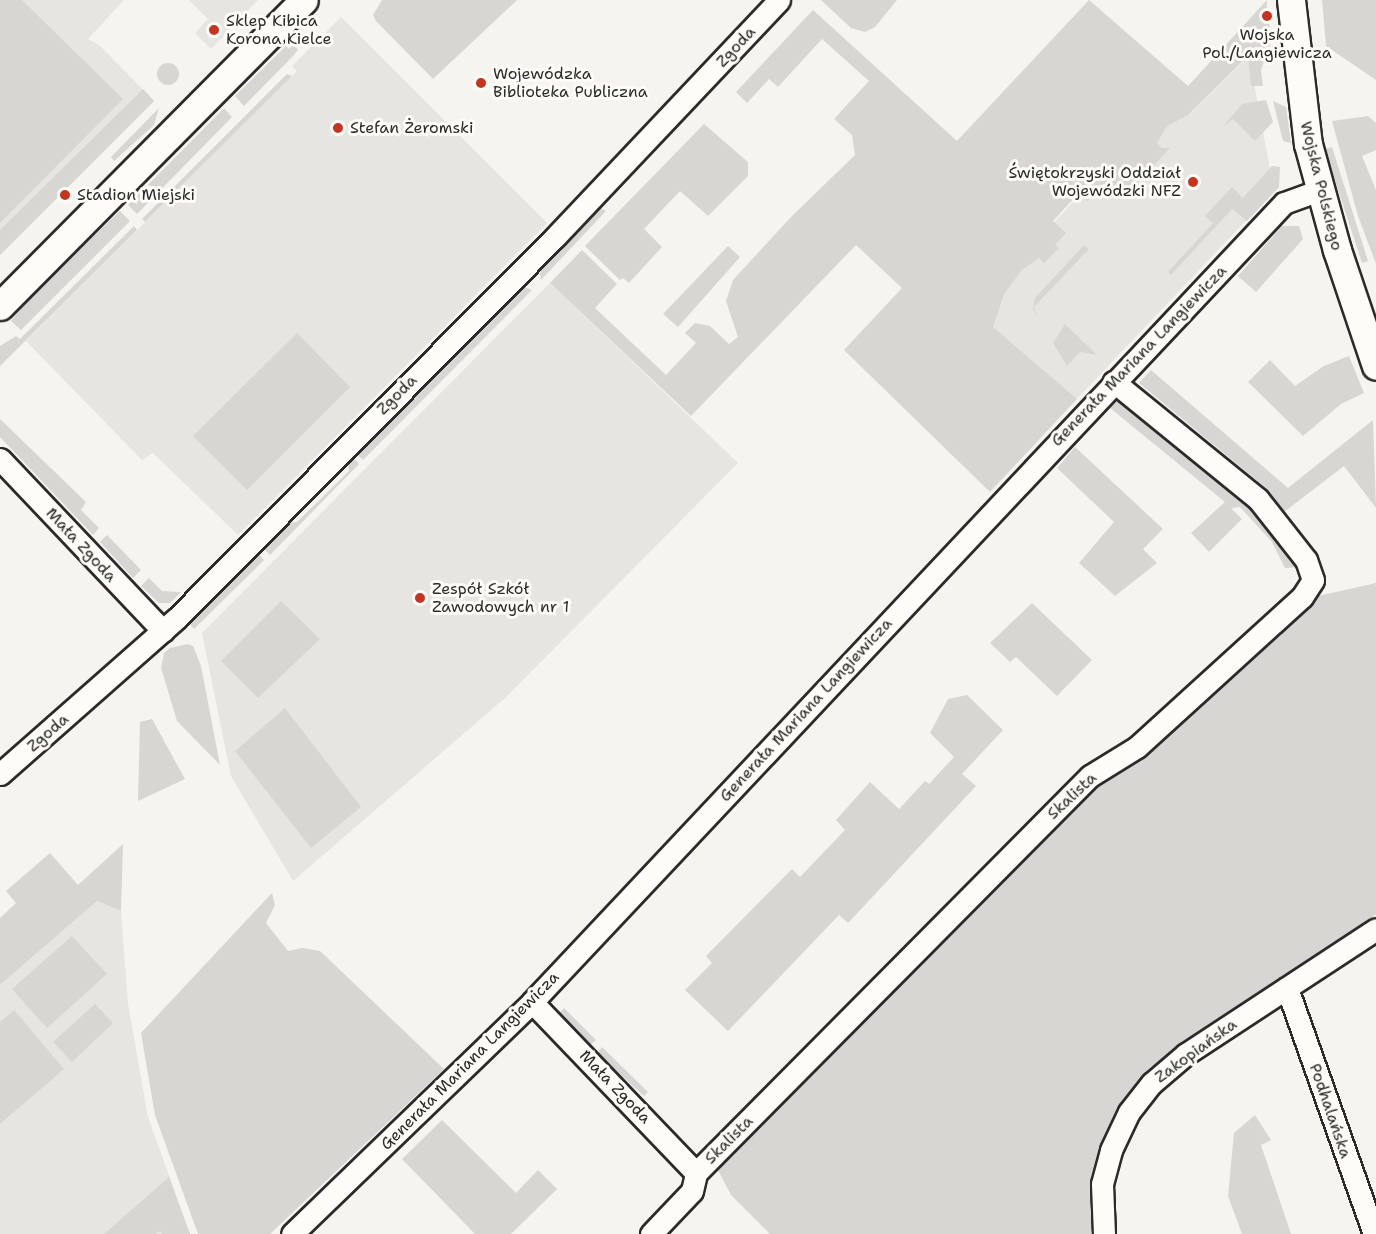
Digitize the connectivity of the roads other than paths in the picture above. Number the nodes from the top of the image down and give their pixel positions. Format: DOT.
graph roads {
  1 [pos="304,0"];
  2 [pos="779,0"];
  3 [pos="1291,0"];
  4 [pos="1320,190"];
  5 [pos="0,306"];
  6 [pos="1376,366"];
  7 [pos="1114,382"];
  8 [pos="0,459"];
  9 [pos="163,631"];
  10 [pos="0,774"];
  11 [pos="1376,929"];
  12 [pos="1287,988"];
  13 [pos="532,1002"];
  14 [pos="696,1173"];
  15 [pos="292,1234"];
  16 [pos="651,1234"];
  17 [pos="1104,1234"];
  18 [pos="1374,1234"];
  1 -- 5 [label="street"];
  2 -- 9 [label="street, Zgoda"];
  3 -- 4 [label="street, Wojska Polskiego"];
  4 -- 6 [label="street, Wojska Polskiego"];
  4 -- 7 [label="street, Generała Mariana Langiewicza"];
  7 -- 13 [label="street, Generała Mariana Langiewicza"];
  7 -- 14 [label="street, Skalista"];
  8 -- 9 [label="street, Mała Zgoda"];
  9 -- 10 [label="street, Zgoda"];
  11 -- 12 [label="street, Zakopiańska"];
  12 -- 17 [label="street, Zakopiańska"];
  12 -- 18 [label="street, Podhalańska"];
  13 -- 14 [label="street, Mała Zgoda"];
  13 -- 15 [label="street, Generała Mariana Langiewicza"];
  14 -- 16 [label="street, Skalista"];
}
